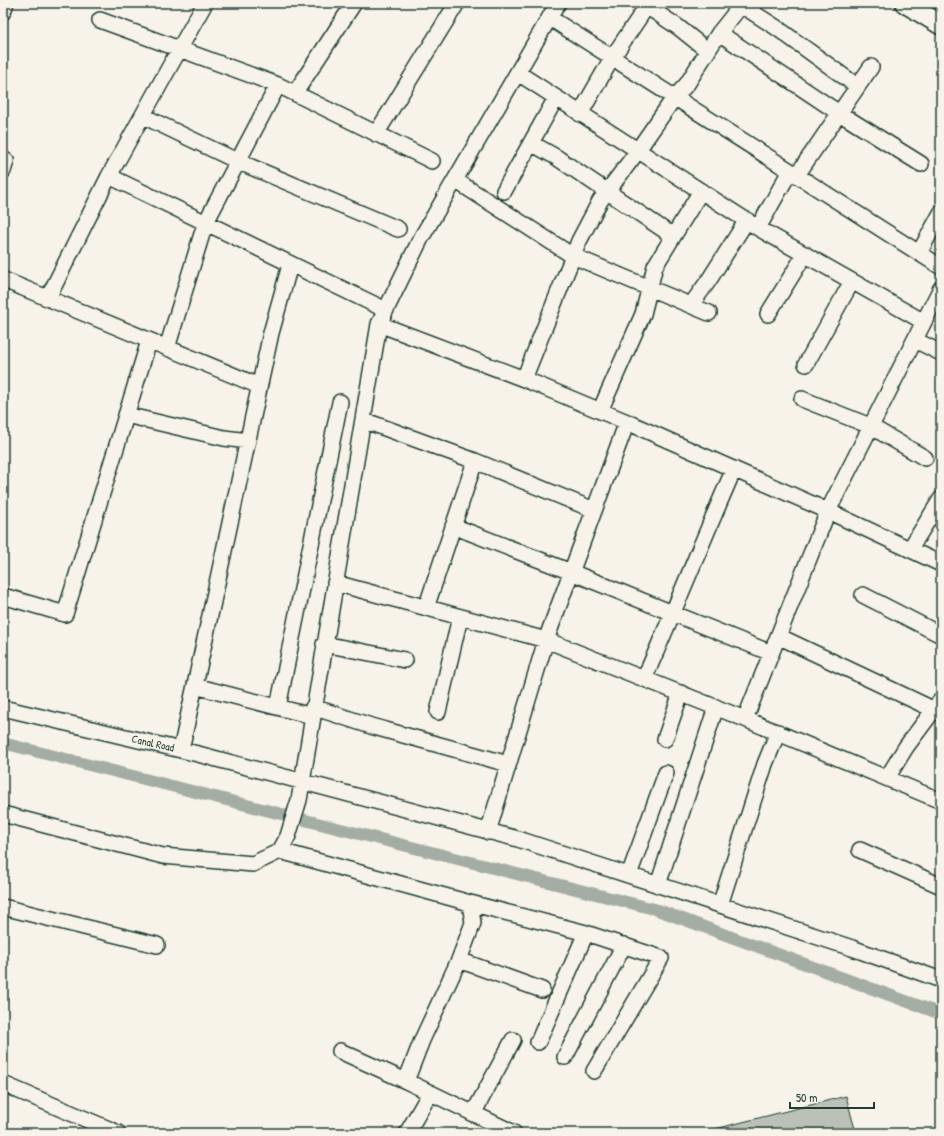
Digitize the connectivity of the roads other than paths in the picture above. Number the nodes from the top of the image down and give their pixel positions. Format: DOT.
graph roads {
  1 [pos="6,3"];
  2 [pos="204,3"];
  3 [pos="354,3"];
  4 [pos="457,3"];
  5 [pos="558,3"];
  6 [pos="905,3"];
  7 [pos="741,4"];
  8 [pos="645,5"];
  9 [pos="3,12"];
  10 [pos="550,18"];
  11 [pos="100,20"];
  12 [pos="941,25"];
  13 [pos="719,33"];
  14 [pos="179,49"];
  15 [pos="708,51"];
  16 [pos="612,58"];
  17 [pos="870,66"];
  18 [pos="518,73"];
  19 [pos="278,85"];
  20 [pos="857,86"];
  21 [pos="295,93"];
  22 [pos="556,98"];
  23 [pos="674,98"];
  24 [pos="580,114"];
  25 [pos="839,114"];
  26 [pos="143,116"];
  27 [pos="376,134"];
  28 [pos="531,143"];
  29 [pos="637,151"];
  30 [pos="3,159"];
  31 [pos="237,161"];
  32 [pos="432,161"];
  33 [pos="921,164"];
  34 [pos="3,171"];
  35 [pos="794,173"];
  36 [pos="109,176"];
  37 [pos="455,180"];
  38 [pos="504,191"];
  39 [pos="607,191"];
  40 [pos="701,191"];
  41 [pos="941,213"];
  42 [pos="206,224"];
  43 [pos="752,224"];
  44 [pos="398,229"];
  45 [pos="673,236"];
  46 [pos="919,253"];
  47 [pos="805,254"];
  48 [pos="573,256"];
  49 [pos="290,265"];
  50 [pos="941,267"];
  51 [pos="4,280"];
  52 [pos="852,281"];
  53 [pos="649,286"];
  54 [pos="941,288"];
  55 [pos="48,298"];
  56 [pos="691,305"];
  57 [pos="386,310"];
  58 [pos="709,313"];
  59 [pos="768,314"];
  60 [pos="924,322"];
  61 [pos="379,324"];
  62 [pos="915,340"];
  63 [pos="149,341"];
  64 [pos="167,348"];
  65 [pos="941,353"];
  66 [pos="806,364"];
  67 [pos="524,379"];
  68 [pos="260,386"];
  69 [pos="802,399"];
  70 [pos="340,402"];
  71 [pos="600,411"];
  72 [pos="126,415"];
  73 [pos="363,420"];
  74 [pos="627,422"];
  75 [pos="870,426"];
  76 [pos="248,441"];
  77 [pos="925,458"];
  78 [pos="476,461"];
  79 [pos="734,469"];
  80 [pos="941,499"];
  81 [pos="594,510"];
  82 [pos="828,511"];
  83 [pos="454,526"];
  84 [pos="910,549"];
  85 [pos="941,564"];
  86 [pos="571,572"];
  87 [pos="335,583"];
  88 [pos="862,595"];
  89 [pos="3,596"];
  90 [pos="426,608"];
  91 [pos="674,614"];
  92 [pos="460,617"];
  93 [pos="941,635"];
  94 [pos="778,636"];
  95 [pos="546,640"];
  96 [pos="324,644"];
  97 [pos="771,653"];
  98 [pos="405,660"];
  99 [pos="644,679"];
  100 [pos="195,686"];
  101 [pos="680,693"];
  102 [pos="278,707"];
  103 [pos="716,707"];
  104 [pos="939,707"];
  105 [pos="3,708"];
  106 [pos="313,711"];
  107 [pos="438,712"];
  108 [pos="745,719"];
  109 [pos="778,732"];
  110 [pos="665,739"];
  111 [pos="181,750"];
  112 [pos="508,764"];
  113 [pos="666,773"];
  114 [pos="887,778"];
  115 [pos="302,782"];
  116 [pos="941,800"];
  117 [pos="3,814"];
  118 [pos="488,832"];
  119 [pos="860,850"];
  120 [pos="280,851"];
  121 [pos="629,875"];
  122 [pos="658,885"];
  123 [pos="941,886"];
  124 [pos="470,903"];
  125 [pos="720,905"];
  126 [pos="3,907"];
  127 [pos="586,933"];
  128 [pos="158,945"];
  129 [pos="624,945"];
  130 [pos="459,960"];
  131 [pos="941,980"];
  132 [pos="542,990"];
  133 [pos="513,1040"];
  134 [pos="538,1042"];
  135 [pos="340,1051"];
  136 [pos="565,1058"];
  137 [pos="594,1071"];
  138 [pos="406,1081"];
  139 [pos="3,1084"];
  140 [pos="430,1093"];
  141 [pos="473,1114"];
  142 [pos="112,1132"];
  143 [pos="408,1133"];
  144 [pos="514,1133"];
  1 -- 9 [label="street"];
  2 -- 14 [label="street"];
  3 -- 21 [label="street"];
  4 -- 27 [label="street"];
  5 -- 10 [label="street"];
  6 -- 12 [label="main road"];
  7 -- 13 [label="street"];
  7 -- 20 [label="street"];
  8 -- 15 [label="street"];
  8 -- 16 [label="street"];
  10 -- 16 [label="street"];
  10 -- 18 [label="street"];
  11 -- 14 [label="street"];
  13 -- 15 [label="street"];
  13 -- 25 [label="street"];
  14 -- 19 [label="street"];
  14 -- 26 [label="street"];
  15 -- 23 [label="street"];
  16 -- 23 [label="street"];
  16 -- 24 [label="street"];
  17 -- 20 [label="street"];
  18 -- 22 [label="street"];
  18 -- 37 [label="street"];
  19 -- 21 [label="street"];
  19 -- 31 [label="street"];
  20 -- 25 [label="street"];
  21 -- 27 [label="street"];
  22 -- 24 [label="street"];
  22 -- 28 [label="street"];
  23 -- 29 [label="street"];
  23 -- 35 [label="street"];
  24 -- 29 [label="street"];
  25 -- 33 [label="street"];
  25 -- 35 [label="street"];
  26 -- 31 [label="street"];
  26 -- 36 [label="street"];
  27 -- 32 [label="street"];
  28 -- 38 [label="street"];
  28 -- 39 [label="street"];
  29 -- 39 [label="street"];
  29 -- 40 [label="street"];
  30 -- 34 [label="street"];
  31 -- 42 [label="street"];
  31 -- 44 [label="street"];
  35 -- 43 [label="street"];
  35 -- 46 [label="street"];
  36 -- 42 [label="street"];
  36 -- 55 [label="street"];
  37 -- 48 [label="street"];
  37 -- 57 [label="street"];
  39 -- 45 [label="street"];
  39 -- 48 [label="street"];
  40 -- 43 [label="street"];
  40 -- 45 [label="street"];
  41 -- 46 [label="street"];
  42 -- 49 [label="street"];
  42 -- 64 [label="street"];
  43 -- 47 [label="street"];
  43 -- 56 [label="street"];
  45 -- 53 [label="street"];
  46 -- 50 [label="street"];
  47 -- 52 [label="street"];
  47 -- 59 [label="street"];
  48 -- 53 [label="street"];
  48 -- 67 [label="street"];
  49 -- 57 [label="street"];
  49 -- 68 [label="street"];
  51 -- 55 [label="street"];
  52 -- 60 [label="street"];
  52 -- 66 [label="street"];
  53 -- 56 [label="street"];
  53 -- 71 [label="street"];
  54 -- 60 [label="street"];
  55 -- 63 [label="street"];
  56 -- 58 [label="street"];
  57 -- 61 [label="street"];
  60 -- 62 [label="street"];
  61 -- 67 [label="street"];
  61 -- 73 [label="street"];
  62 -- 65 [label="street"];
  62 -- 75 [label="street"];
  63 -- 64 [label="street"];
  63 -- 72 [label="street"];
  64 -- 68 [label="street"];
  67 -- 71 [label="street"];
  68 -- 76 [label="street"];
  69 -- 75 [label="street"];
  70 -- 102 [label="street"];
  71 -- 74 [label="street"];
  72 -- 76 [label="street"];
  72 -- 89 [label="street"];
  73 -- 78 [label="street"];
  73 -- 87 [label="street"];
  74 -- 79 [label="street"];
  74 -- 81 [label="street"];
  75 -- 77 [label="street"];
  75 -- 82 [label="street"];
  76 -- 100 [label="street"];
  78 -- 81 [label="street"];
  78 -- 83 [label="street"];
  79 -- 82 [label="street"];
  79 -- 91 [label="street"];
  80 -- 84 [label="street"];
  81 -- 86 [label="street"];
  82 -- 84 [label="street"];
  82 -- 94 [label="street"];
  83 -- 86 [label="street"];
  83 -- 90 [label="street"];
  84 -- 85 [label="street"];
  86 -- 91 [label="street"];
  86 -- 95 [label="street"];
  87 -- 90 [label="street"];
  87 -- 96 [label="street"];
  88 -- 93 [label="street"];
  90 -- 92 [label="street"];
  91 -- 97 [label="street"];
  91 -- 99 [label="street"];
  92 -- 95 [label="street"];
  92 -- 107 [label="street"];
  94 -- 97 [label="street"];
  94 -- 104 [label="street"];
  95 -- 99 [label="street"];
  95 -- 112 [label="street"];
  96 -- 98 [label="street"];
  96 -- 106 [label="street"];
  97 -- 108 [label="street"];
  99 -- 101 [label="street"];
  100 -- 102 [label="street"];
  100 -- 111 [label="street"];
  101 -- 103 [label="street"];
  101 -- 110 [label="street"];
  102 -- 106 [label="street"];
  103 -- 108 [label="street"];
  103 -- 122 [label="street"];
  104 -- 114 [label="street"];
  105 -- 111 [label="street, Canal Road"];
  106 -- 112 [label="street"];
  106 -- 115 [label="street"];
  108 -- 109 [label="street"];
  109 -- 114 [label="street"];
  109 -- 125 [label="street"];
  111 -- 115 [label="street, Canal Road"];
  112 -- 118 [label="street"];
  113 -- 121 [label="street"];
  114 -- 116 [label="street"];
  115 -- 118 [label="street, Canal Road"];
  115 -- 120 [label="street"];
  117 -- 120 [label="street"];
  118 -- 121 [label="street, Canal Road"];
  119 -- 123 [label="street"];
  120 -- 124 [label="street"];
  121 -- 122 [label="street, Canal Road"];
  122 -- 125 [label="street, Canal Road"];
  124 -- 127 [label="street"];
  124 -- 130 [label="street"];
  125 -- 131 [label="street, Canal Road"];
  126 -- 128 [label="street"];
  127 -- 129 [label="street"];
  127 -- 134 [label="street"];
  129 -- 136 [label="street"];
  129 -- 137 [label="street"];
  130 -- 132 [label="street"];
  130 -- 138 [label="street"];
  133 -- 141 [label="street"];
  135 -- 138 [label="street"];
  138 -- 140 [label="street"];
  139 -- 142 [label="street"];
  140 -- 141 [label="street"];
  140 -- 143 [label="street"];
  141 -- 144 [label="street"];
}
